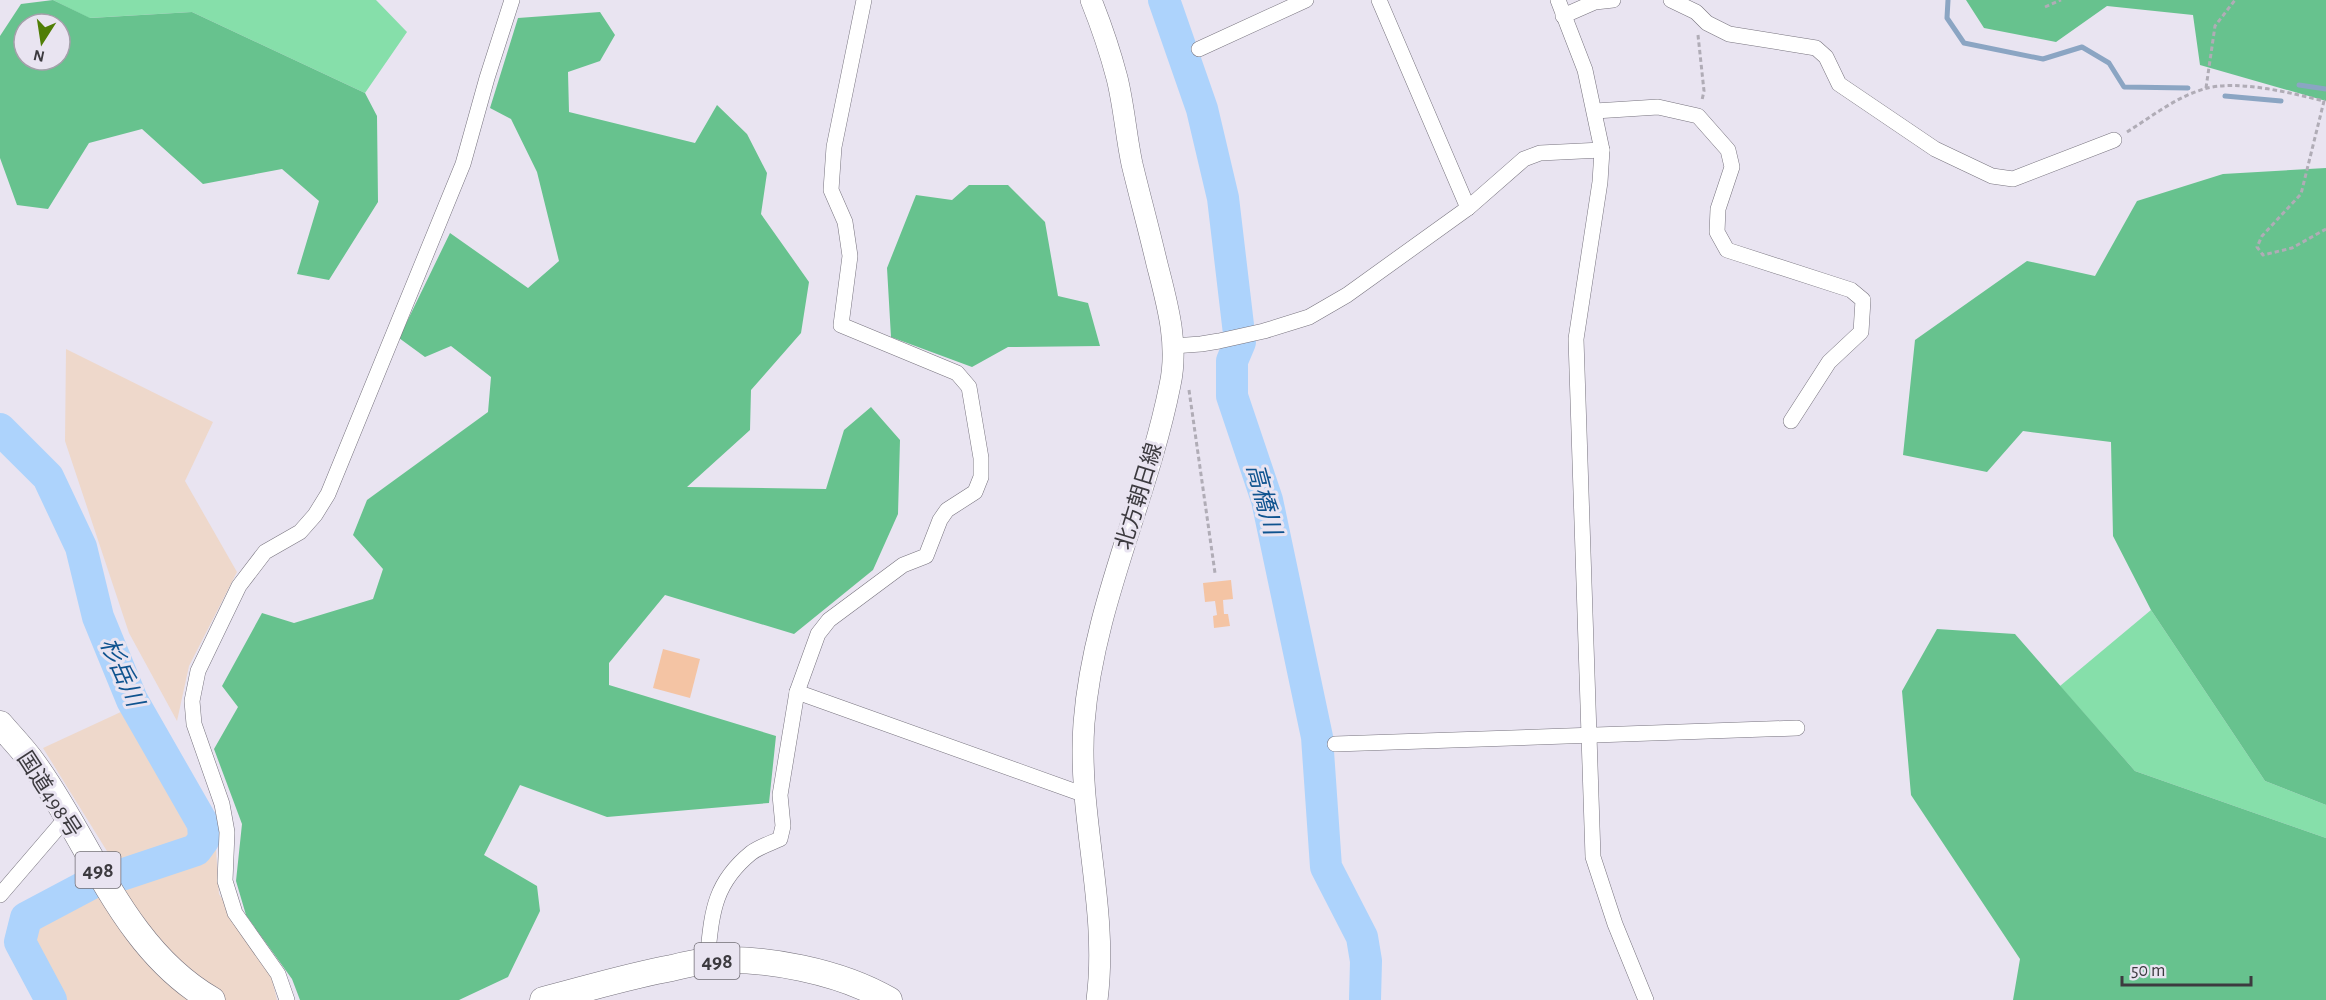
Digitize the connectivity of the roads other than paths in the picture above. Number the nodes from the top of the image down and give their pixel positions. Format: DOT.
graph roads {
  1 [pos="512,0"];
  2 [pos="864,0"];
  3 [pos="1090,0"];
  4 [pos="1305,0"];
  5 [pos="1379,0"];
  6 [pos="1558,0"];
  7 [pos="1613,0"];
  8 [pos="1671,0"];
  9 [pos="1563,16"];
  10 [pos="1199,49"];
  11 [pos="1595,111"];
  12 [pos="2114,140"];
  13 [pos="1602,150"];
  14 [pos="1468,208"];
  15 [pos="1173,346"];
  16 [pos="1791,421"];
  17 [pos="797,692"];
  18 [pos="0,724"];
  19 [pos="1797,728"];
  20 [pos="1588,734"];
  21 [pos="1335,744"];
  22 [pos="1085,795"];
  23 [pos="67,817"];
  24 [pos="0,895"];
  25 [pos="707,961"];
  26 [pos="212,1000"];
  27 [pos="287,1000"];
  28 [pos="543,1000"];
  29 [pos="889,1000"];
  30 [pos="1097,1000"];
  31 [pos="1647,1000"];
  1 -- 27 [label="street"];
  2 -- 17 [label="street"];
  3 -- 15 [label="main road, 北方朝日線"];
  4 -- 10 [label="street"];
  5 -- 14 [label="street"];
  6 -- 9 [label="street"];
  7 -- 9 [label="street"];
  8 -- 12 [label="street"];
  9 -- 11 [label="street"];
  11 -- 13 [label="street"];
  11 -- 16 [label="street"];
  13 -- 14 [label="street"];
  13 -- 20 [label="street"];
  14 -- 15 [label="street"];
  15 -- 22 [label="main road, 北方朝日線"];
  17 -- 22 [label="street"];
  17 -- 25 [label="street"];
  18 -- 23 [label="highway, 国道498号 / 498"];
  19 -- 20 [label="street"];
  20 -- 21 [label="street"];
  20 -- 31 [label="street"];
  22 -- 30 [label="main road, 北方朝日線"];
  23 -- 24 [label="street"];
  23 -- 26 [label="highway, 国道498号 / 498"];
  25 -- 28 [label="highway, 498"];
  25 -- 29 [label="highway, 498"];
}
